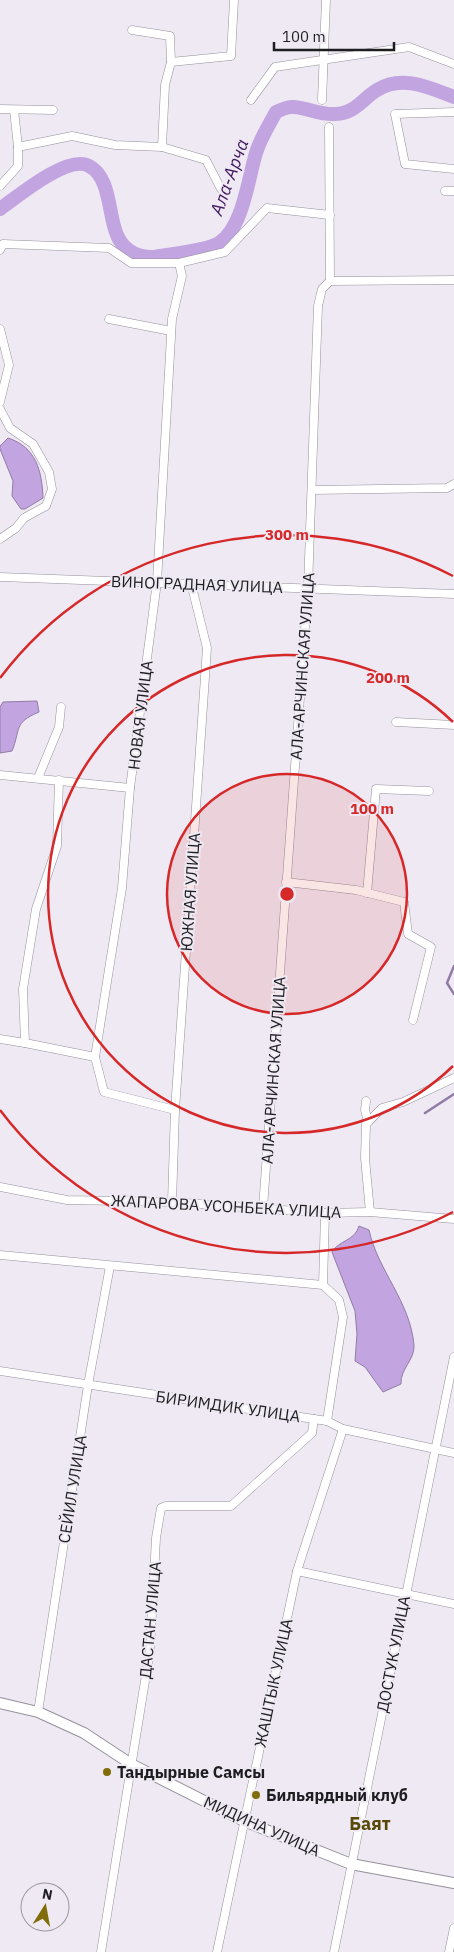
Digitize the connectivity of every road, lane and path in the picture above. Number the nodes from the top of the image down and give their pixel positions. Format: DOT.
graph roads {
  1 [pos="234,0"];
  2 [pos="326,0"];
  3 [pos="132,30"];
  4 [pos="323,59"];
  5 [pos="170,62"];
  6 [pos="454,64"];
  7 [pos="251,100"];
  8 [pos="322,100"];
  9 [pos="0,109"];
  10 [pos="14,110"];
  11 [pos="53,110"];
  12 [pos="454,112"];
  13 [pos="329,127"];
  14 [pos="18,148"];
  15 [pos="162,148"];
  16 [pos="454,169"];
  17 [pos="0,186"];
  18 [pos="221,189"];
  19 [pos="445,191"];
  20 [pos="454,191"];
  21 [pos="330,216"];
  22 [pos="0,250"];
  23 [pos="179,263"];
  24 [pos="454,280"];
  25 [pos="330,282"];
  26 [pos="109,319"];
  27 [pos="0,330"];
  28 [pos="171,331"];
  29 [pos="0,402"];
  30 [pos="0,409"];
  31 [pos="454,484"];
  32 [pos="312,490"];
  33 [pos="0,539"];
  34 [pos="0,577"];
  35 [pos="157,582"];
  36 [pos="191,583"];
  37 [pos="308,588"];
  38 [pos="454,594"];
  39 [pos="61,707"];
  40 [pos="396,722"];
  41 [pos="454,725"];
  42 [pos="0,775"];
  43 [pos="38,778"];
  44 [pos="59,780"];
  45 [pos="130,788"];
  46 [pos="429,791"];
  47 [pos="286,882"];
  48 [pos="367,893"];
  49 [pos="413,1020"];
  50 [pos="0,1039"];
  51 [pos="25,1043"];
  52 [pos="95,1057"];
  53 [pos="454,1078"];
  54 [pos="366,1101"];
  55 [pos="175,1110"];
  56 [pos="368,1122"];
  57 [pos="0,1186"];
  58 [pos="172,1202"];
  59 [pos="263,1208"];
  60 [pos="325,1212"];
  61 [pos="370,1212"];
  62 [pos="454,1219"];
  63 [pos="0,1255"];
  64 [pos="110,1266"];
  65 [pos="323,1285"];
  66 [pos="454,1357"];
  67 [pos="0,1371"];
  68 [pos="88,1385"];
  69 [pos="314,1419"];
  70 [pos="327,1421"];
  71 [pos="343,1429"];
  72 [pos="436,1449"];
  73 [pos="454,1453"];
  74 [pos="297,1571"];
  75 [pos="405,1594"];
  76 [pos="454,1604"];
  77 [pos="0,1703"];
  78 [pos="38,1712"];
  79 [pos="131,1764"];
  80 [pos="244,1821"];
  81 [pos="351,1864"];
  82 [pos="454,1883"];
  83 [pos="454,1928"];
  84 [pos="100,1952"];
  85 [pos="217,1952"];
  86 [pos="334,1952"];
  87 [pos="449,1952"];
  1 -- 5 [label="street"];
  2 -- 4 [label="street"];
  3 -- 5 [label="street"];
  4 -- 6 [label="street"];
  4 -- 7 [label="street"];
  4 -- 8 [label="street"];
  5 -- 15 [label="street"];
  9 -- 10 [label="street"];
  10 -- 11 [label="street"];
  10 -- 14 [label="street"];
  12 -- 16 [label="street"];
  13 -- 21 [label="street, АЛА-АРЧИНСКАЯ УЛИЦА"];
  14 -- 15 [label="street"];
  14 -- 17 [label="street"];
  15 -- 18 [label="street"];
  19 -- 20 [label="street"];
  21 -- 23 [label="street"];
  21 -- 25 [label="street, АЛА-АРЧИНСКАЯ УЛИЦА"];
  22 -- 23 [label="street"];
  23 -- 28 [label="street, НОВАЯ УЛИЦА"];
  24 -- 25 [label="street"];
  25 -- 32 [label="street, АЛА-АРЧИНСКАЯ УЛИЦА"];
  26 -- 28 [label="street"];
  27 -- 29 [label="street"];
  28 -- 35 [label="street, НОВАЯ УЛИЦА"];
  30 -- 33 [label="street"];
  31 -- 32 [label="street"];
  32 -- 37 [label="street, АЛА-АРЧИНСКАЯ УЛИЦА"];
  34 -- 35 [label="street, ВИНОГРАДНАЯ УЛИЦА"];
  35 -- 36 [label="street, ВИНОГРАДНАЯ УЛИЦА"];
  35 -- 45 [label="street, НОВАЯ УЛИЦА"];
  36 -- 37 [label="street, ВИНОГРАДНАЯ УЛИЦА"];
  36 -- 55 [label="street, ЮЖНАЯ УЛИЦА"];
  37 -- 38 [label="street, ВИНОГРАДНАЯ УЛИЦА"];
  37 -- 47 [label="street, АЛА-АРЧИНСКАЯ УЛИЦА"];
  39 -- 43 [label="street"];
  40 -- 41 [label="street"];
  42 -- 43 [label="street"];
  43 -- 44 [label="street"];
  44 -- 45 [label="street"];
  44 -- 51 [label="street"];
  45 -- 52 [label="street, НОВАЯ УЛИЦА"];
  46 -- 48 [label="street"];
  47 -- 48 [label="street"];
  47 -- 59 [label="street, АЛА-АРЧИНСКАЯ УЛИЦА"];
  48 -- 49 [label="street"];
  50 -- 51 [label="street"];
  51 -- 52 [label="street"];
  52 -- 55 [label="street, НОВАЯ УЛИЦА"];
  53 -- 56 [label="street"];
  54 -- 56 [label="street"];
  55 -- 58 [label="street, ЮЖНАЯ УЛИЦА"];
  56 -- 61 [label="street"];
  57 -- 58 [label="street, ЖАПАРОВА УСОНБЕКА УЛИЦА"];
  58 -- 59 [label="street, ЖАПАРОВА УСОНБЕКА УЛИЦА"];
  59 -- 60 [label="street, ЖАПАРОВА УСОНБЕКА УЛИЦА"];
  60 -- 61 [label="street, ЖАПАРОВА УСОНБЕКА УЛИЦА"];
  60 -- 65 [label="street"];
  61 -- 62 [label="street, ЖАПАРОВА УСОНБЕКА УЛИЦА"];
  63 -- 64 [label="street"];
  64 -- 65 [label="street"];
  64 -- 68 [label="street, СЕЙИЛ УЛИЦА"];
  65 -- 70 [label="street"];
  66 -- 72 [label="street, ДОСТУК УЛИЦА"];
  67 -- 68 [label="street, БИРИМДИК УЛИЦА"];
  68 -- 69 [label="street, БИРИМДИК УЛИЦА"];
  68 -- 78 [label="street, СЕЙИЛ УЛИЦА"];
  69 -- 70 [label="street, БИРИМДИК УЛИЦА"];
  69 -- 79 [label="street, ДАСТАН УЛИЦА"];
  70 -- 71 [label="street, БИРИМДИК УЛИЦА"];
  71 -- 72 [label="street, БИРИМДИК УЛИЦА"];
  71 -- 74 [label="street, ЖАШТЫК УЛИЦА"];
  72 -- 73 [label="street, БИРИМДИК УЛИЦА"];
  72 -- 75 [label="street, ДОСТУК УЛИЦА"];
  74 -- 75 [label="street"];
  74 -- 80 [label="street, ЖАШТЫК УЛИЦА"];
  75 -- 76 [label="street"];
  75 -- 81 [label="street, ДОСТУК УЛИЦА"];
  77 -- 78 [label="street, МИДИНА УЛИЦА"];
  78 -- 79 [label="street, МИДИНА УЛИЦА"];
  79 -- 80 [label="street, МИДИНА УЛИЦА"];
  79 -- 84 [label="street, ДАСТАН УЛИЦА"];
  80 -- 81 [label="street, МИДИНА УЛИЦА"];
  80 -- 85 [label="street, ЖАШТЫК УЛИЦА"];
  81 -- 82 [label="street, МИДИНА УЛИЦА"];
  81 -- 86 [label="street, ДОСТУК УЛИЦА"];
  83 -- 87 [label="street"];
}
